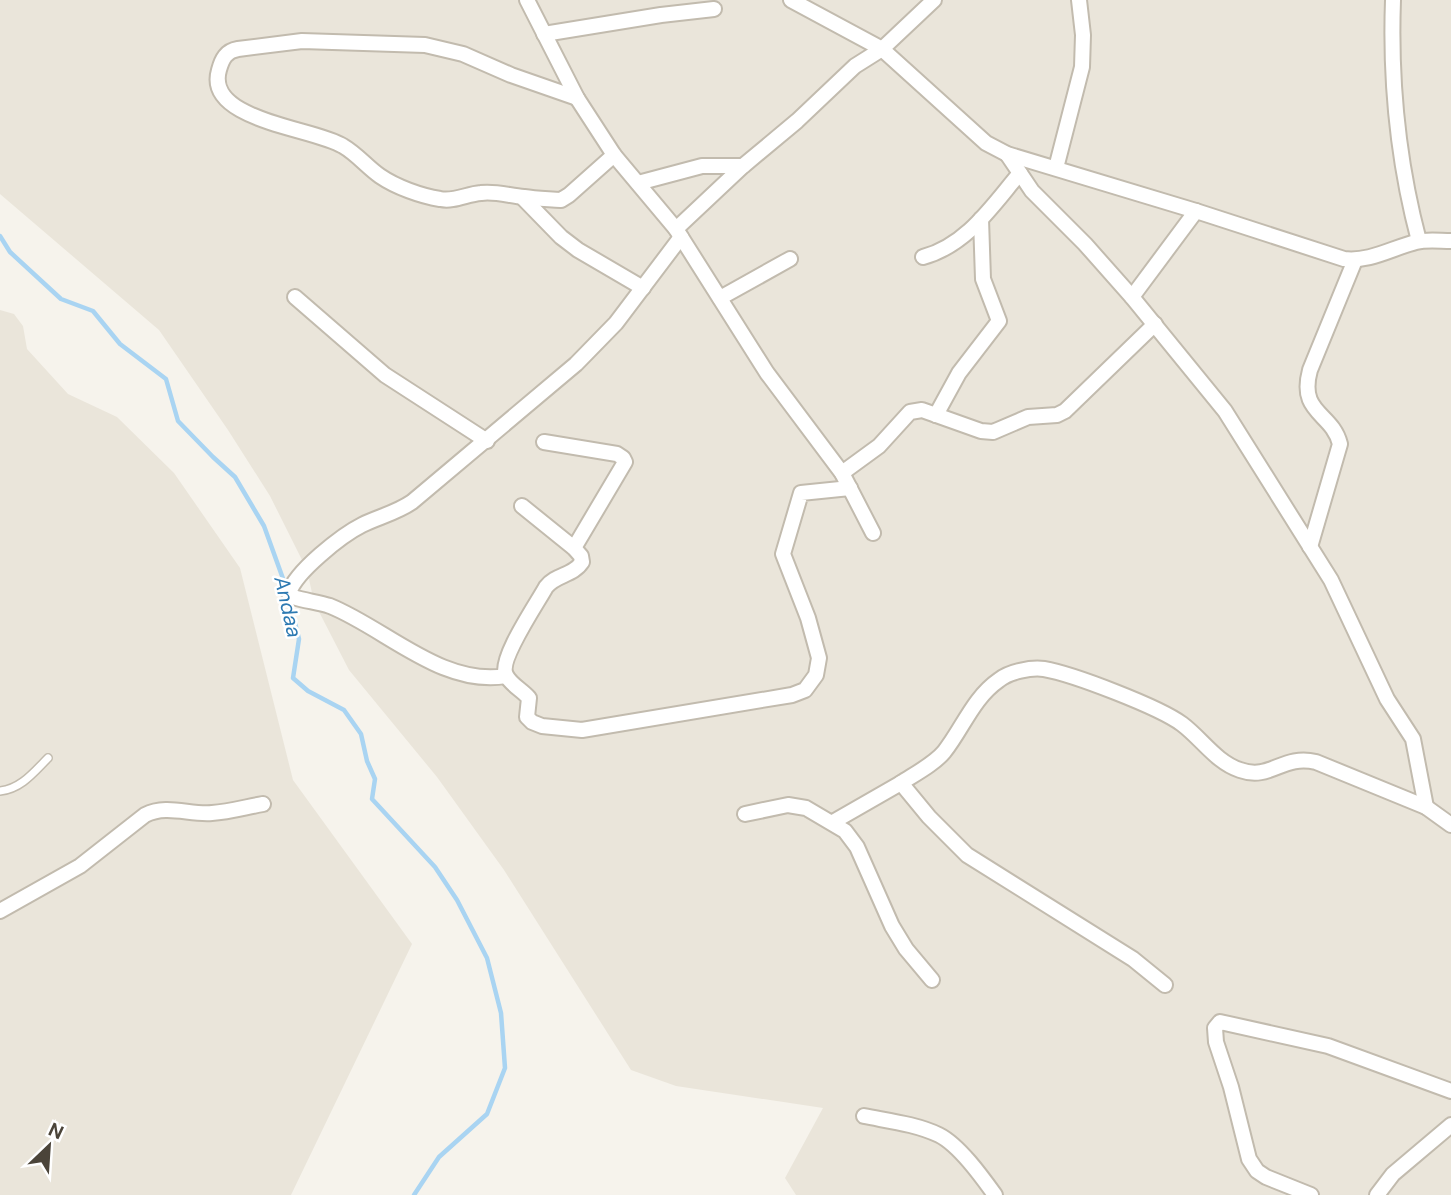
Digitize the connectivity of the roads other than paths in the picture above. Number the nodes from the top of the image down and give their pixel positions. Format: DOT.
graph roads {
  1 [pos="527,0"];
  2 [pos="791,0"];
  3 [pos="934,0"];
  4 [pos="1079,0"];
  5 [pos="1393,0"];
  6 [pos="714,9"];
  7 [pos="544,34"];
  8 [pos="882,49"];
  9 [pos="577,98"];
  10 [pos="1007,154"];
  11 [pos="614,155"];
  12 [pos="743,166"];
  13 [pos="1056,168"];
  14 [pos="1020,173"];
  15 [pos="638,183"];
  16 [pos="522,197"];
  17 [pos="1196,211"];
  18 [pos="981,219"];
  19 [pos="679,233"];
  20 [pos="1419,241"];
  21 [pos="1451,241"];
  22 [pos="923,257"];
  23 [pos="790,259"];
  24 [pos="1355,260"];
  25 [pos="643,288"];
  26 [pos="295,297"];
  27 [pos="1132,297"];
  28 [pos="720,299"];
  29 [pos="1155,324"];
  30 [pos="936,415"];
  31 [pos="487,441"];
  32 [pos="544,442"];
  33 [pos="842,473"];
  34 [pos="850,488"];
  35 [pos="522,506"];
  36 [pos="873,533"];
  37 [pos="1310,547"];
  38 [pos="574,548"];
  39 [pos="506,676"];
  40 [pos="48,758"];
  41 [pos="901,783"];
  42 [pos="0,792"];
  43 [pos="263,804"];
  44 [pos="1426,807"];
  45 [pos="745,814"];
  46 [pos="833,822"];
  47 [pos="1451,825"];
  48 [pos="0,911"];
  49 [pos="932,980"];
  50 [pos="1165,985"];
  51 [pos="1451,1091"];
  52 [pos="864,1116"];
  53 [pos="1451,1125"];
  54 [pos="995,1195"];
  55 [pos="1311,1195"];
  56 [pos="1377,1195"];
  1 -- 7 [label="street"];
  2 -- 8 [label="street"];
  3 -- 8 [label="street"];
  4 -- 13 [label="street"];
  5 -- 20 [label="street"];
  6 -- 7 [label="street"];
  7 -- 9 [label="street"];
  8 -- 10 [label="street"];
  8 -- 12 [label="street"];
  9 -- 11 [label="street"];
  9 -- 16 [label="street"];
  10 -- 13 [label="street"];
  10 -- 14 [label="street"];
  11 -- 15 [label="street"];
  11 -- 16 [label="street"];
  12 -- 15 [label="street"];
  12 -- 19 [label="street"];
  13 -- 17 [label="street"];
  14 -- 18 [label="street"];
  14 -- 27 [label="street"];
  15 -- 19 [label="street"];
  16 -- 25 [label="street"];
  17 -- 24 [label="street"];
  17 -- 27 [label="street"];
  18 -- 22 [label="street"];
  18 -- 30 [label="street"];
  19 -- 25 [label="street"];
  19 -- 28 [label="street"];
  20 -- 21 [label="street"];
  20 -- 24 [label="street"];
  23 -- 28 [label="street"];
  24 -- 37 [label="street"];
  25 -- 31 [label="street"];
  26 -- 31 [label="street"];
  27 -- 29 [label="street"];
  28 -- 33 [label="street"];
  29 -- 30 [label="street"];
  29 -- 37 [label="street"];
  30 -- 33 [label="street"];
  31 -- 39 [label="street"];
  32 -- 38 [label="street"];
  33 -- 34 [label="street"];
  34 -- 36 [label="street"];
  34 -- 39 [label="street"];
  35 -- 38 [label="street"];
  37 -- 44 [label="street"];
  38 -- 39 [label="street"];
  40 -- 42 [label="lane"];
  41 -- 44 [label="street"];
  41 -- 46 [label="street"];
  41 -- 50 [label="street"];
  43 -- 48 [label="street"];
  44 -- 47 [label="street"];
  45 -- 46 [label="street"];
  46 -- 49 [label="street"];
  51 -- 55 [label="street"];
  52 -- 54 [label="street"];
  53 -- 56 [label="street"];
}
